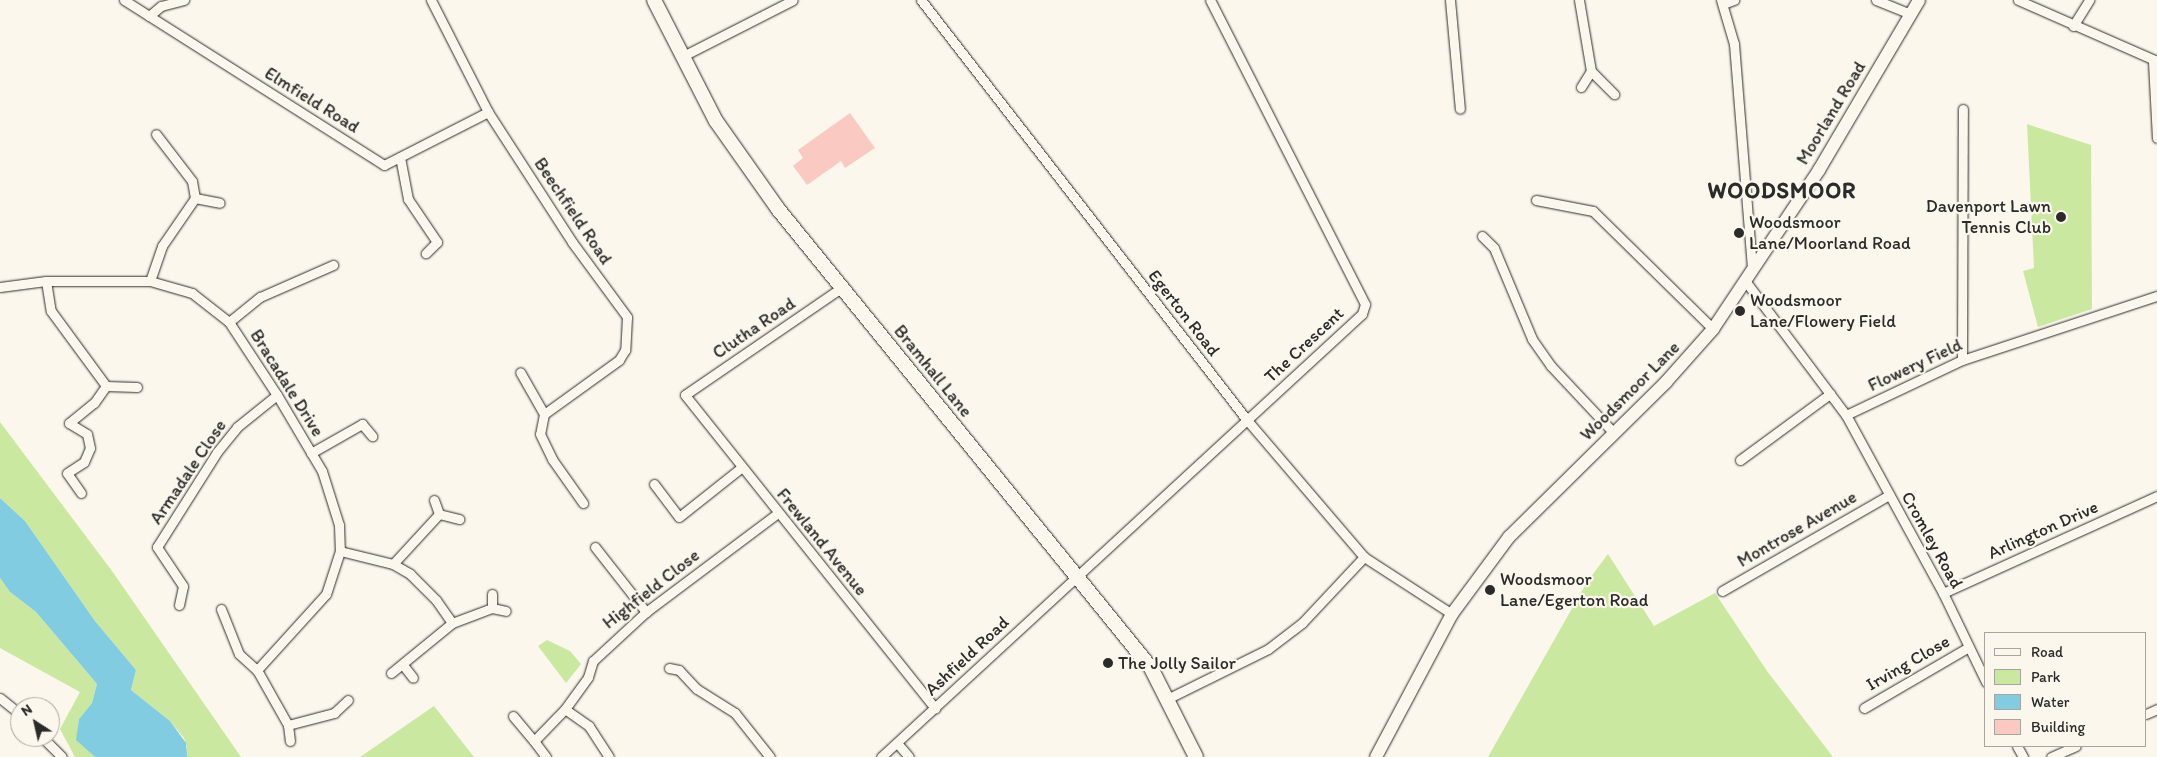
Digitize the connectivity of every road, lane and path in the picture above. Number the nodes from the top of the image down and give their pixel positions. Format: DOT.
graph roads {
  1 [pos="124,0"];
  2 [pos="184,0"];
  3 [pos="431,0"];
  4 [pos="654,0"];
  5 [pos="793,0"];
  6 [pos="921,0"];
  7 [pos="1210,0"];
  8 [pos="1450,0"];
  9 [pos="1579,0"];
  10 [pos="1734,0"];
  11 [pos="1876,0"];
  12 [pos="1919,0"];
  13 [pos="2018,0"];
  14 [pos="2088,0"];
  15 [pos="1722,2"];
  16 [pos="1910,14"];
  17 [pos="149,16"];
  18 [pos="2074,26"];
  19 [pos="683,56"];
  20 [pos="2155,62"];
  21 [pos="1591,70"];
  22 [pos="1581,87"];
  23 [pos="1614,94"];
  24 [pos="1460,109"];
  25 [pos="1963,109"];
  26 [pos="488,112"];
  27 [pos="156,134"];
  28 [pos="2157,138"];
  29 [pos="400,157"];
  30 [pos="195,198"];
  31 [pos="1536,200"];
  32 [pos="220,203"];
  33 [pos="1482,236"];
  34 [pos="426,253"];
  35 [pos="333,265"];
  36 [pos="1752,267"];
  37 [pos="46,281"];
  38 [pos="150,281"];
  39 [pos="1746,282"];
  40 [pos="0,287"];
  41 [pos="841,288"];
  42 [pos="2157,296"];
  43 [pos="230,322"];
  44 [pos="1714,329"];
  45 [pos="1962,360"];
  46 [pos="520,372"];
  47 [pos="106,386"];
  48 [pos="137,387"];
  49 [pos="1830,394"];
  50 [pos="277,395"];
  51 [pos="685,395"];
  52 [pos="544,414"];
  53 [pos="1846,415"];
  54 [pos="1247,420"];
  55 [pos="1614,433"];
  56 [pos="372,436"];
  57 [pos="311,453"];
  58 [pos="1740,460"];
  59 [pos="742,467"];
  60 [pos="654,484"];
  61 [pos="81,492"];
  62 [pos="1889,495"];
  63 [pos="2157,496"];
  64 [pos="434,500"];
  65 [pos="583,503"];
  66 [pos="778,513"];
  67 [pos="439,514"];
  68 [pos="459,519"];
  69 [pos="595,547"];
  70 [pos="340,551"];
  71 [pos="1364,557"];
  72 [pos="393,564"];
  73 [pos="1075,577"];
  74 [pos="1722,591"];
  75 [pos="1943,592"];
  76 [pos="492,594"];
  77 [pos="179,605"];
  78 [pos="492,608"];
  79 [pos="221,609"];
  80 [pos="506,610"];
  81 [pos="646,612"];
  82 [pos="1452,614"];
  83 [pos="452,623"];
  84 [pos="1969,647"];
  85 [pos="403,664"];
  86 [pos="669,668"];
  87 [pos="257,670"];
  88 [pos="391,673"];
  89 [pos="413,678"];
  90 [pos="1984,678"];
  91 [pos="0,698"];
  92 [pos="1169,698"];
  93 [pos="348,700"];
  94 [pos="10,706"];
  95 [pos="935,708"];
  96 [pos="1864,708"];
  97 [pos="565,709"];
  98 [pos="513,716"];
  99 [pos="288,725"];
  100 [pos="290,741"];
  101 [pos="534,741"];
  102 [pos="897,743"];
  103 [pos="52,747"];
  104 [pos="2074,747"];
  105 [pos="62,757"];
  106 [pos="546,757"];
  107 [pos="609,757"];
  108 [pos="770,757"];
  109 [pos="881,757"];
  110 [pos="908,757"];
  111 [pos="1196,757"];
  112 [pos="1376,757"];
  113 [pos="2051,757"];
  1 -- 17 [label="street, Elmfield Road"];
  2 -- 17 [label="street"];
  3 -- 26 [label="street, Beechfield Road"];
  4 -- 19 [label="main road, Bramhall Lane"];
  5 -- 19 [label="street"];
  6 -- 54 [label="street, Egerton Road"];
  7 -- 54 [label="street, The Crescent"];
  8 -- 24 [label="street"];
  9 -- 21 [label="street"];
  10 -- 15 [label="street"];
  11 -- 16 [label="street"];
  12 -- 16 [label="street, Moorland Road"];
  13 -- 18 [label="street"];
  14 -- 18 [label="street"];
  15 -- 36 [label="street, Woodsmoor Lane"];
  16 -- 36 [label="street, Moorland Road"];
  17 -- 29 [label="street, Elmfield Road"];
  18 -- 20 [label="street"];
  19 -- 41 [label="main road, Bramhall Lane"];
  20 -- 28 [label="street"];
  21 -- 22 [label="street"];
  21 -- 23 [label="street"];
  25 -- 45 [label="street"];
  26 -- 29 [label="street, Elmfield Road"];
  26 -- 52 [label="street, Beechfield Road"];
  27 -- 30 [label="street"];
  29 -- 34 [label="street"];
  30 -- 32 [label="street"];
  30 -- 38 [label="street"];
  31 -- 44 [label="street"];
  33 -- 55 [label="street"];
  35 -- 43 [label="street"];
  36 -- 39 [label="street, Woodsmoor Lane"];
  37 -- 38 [label="street, Bracadale Drive"];
  37 -- 40 [label="street, Bracadale Drive"];
  37 -- 47 [label="street"];
  38 -- 43 [label="street, Bracadale Drive"];
  39 -- 44 [label="street, Woodsmoor Lane"];
  39 -- 49 [label="street"];
  41 -- 51 [label="street, Clutha Road"];
  41 -- 73 [label="main road, Bramhall Lane"];
  42 -- 45 [label="street, Flowery Field"];
  43 -- 50 [label="street, Bracadale Drive"];
  44 -- 55 [label="street, Woodsmoor Lane"];
  45 -- 53 [label="street, Flowery Field"];
  46 -- 52 [label="street"];
  47 -- 48 [label="street"];
  47 -- 61 [label="street"];
  49 -- 53 [label="street"];
  49 -- 58 [label="street"];
  50 -- 57 [label="street, Bracadale Drive"];
  50 -- 77 [label="street, Armadale Close"];
  51 -- 59 [label="street, Frewland Avenue"];
  52 -- 65 [label="street"];
  53 -- 62 [label="street, Cromley Road"];
  54 -- 71 [label="street, Egerton Road"];
  54 -- 73 [label="street, The Crescent"];
  55 -- 82 [label="street, Woodsmoor Lane"];
  56 -- 57 [label="street"];
  57 -- 70 [label="street, Bracadale Drive"];
  59 -- 60 [label="street"];
  59 -- 66 [label="street, Frewland Avenue"];
  62 -- 74 [label="street, Montrose Avenue"];
  62 -- 75 [label="street, Cromley Road"];
  63 -- 75 [label="street, Arlington Drive"];
  64 -- 67 [label="street"];
  66 -- 81 [label="street, Highfield Close"];
  66 -- 95 [label="street, Frewland Avenue"];
  67 -- 68 [label="street"];
  67 -- 72 [label="street"];
  69 -- 81 [label="street"];
  70 -- 72 [label="street"];
  70 -- 87 [label="street, Bracadale Drive"];
  71 -- 82 [label="street, Egerton Road"];
  71 -- 92 [label="street"];
  72 -- 83 [label="street"];
  73 -- 92 [label="main road, Bramhall Lane"];
  73 -- 95 [label="street, Ashfield Road"];
  75 -- 84 [label="street, Cromley Road"];
  76 -- 78 [label="street"];
  78 -- 80 [label="street"];
  78 -- 83 [label="street"];
  79 -- 87 [label="street"];
  81 -- 97 [label="street, Highfield Close"];
  82 -- 112 [label="street, Woodsmoor Lane"];
  83 -- 85 [label="street"];
  84 -- 90 [label="street, Cromley Road"];
  84 -- 96 [label="street, Irving Close"];
  85 -- 88 [label="street"];
  85 -- 89 [label="street"];
  86 -- 108 [label="street"];
  87 -- 99 [label="street"];
  91 -- 94 [label="street"];
  92 -- 111 [label="main road, Bramhall Lane"];
  93 -- 99 [label="street"];
  95 -- 102 [label="street, Ashfield Road"];
  97 -- 101 [label="street, Highfield Close"];
  97 -- 107 [label="street"];
  98 -- 101 [label="street"];
  99 -- 100 [label="street"];
  101 -- 106 [label="street"];
  102 -- 109 [label="street, Ashfield Road"];
  102 -- 110 [label="street"];
  103 -- 105 [label="street"];
  104 -- 113 [label="street"];
}
